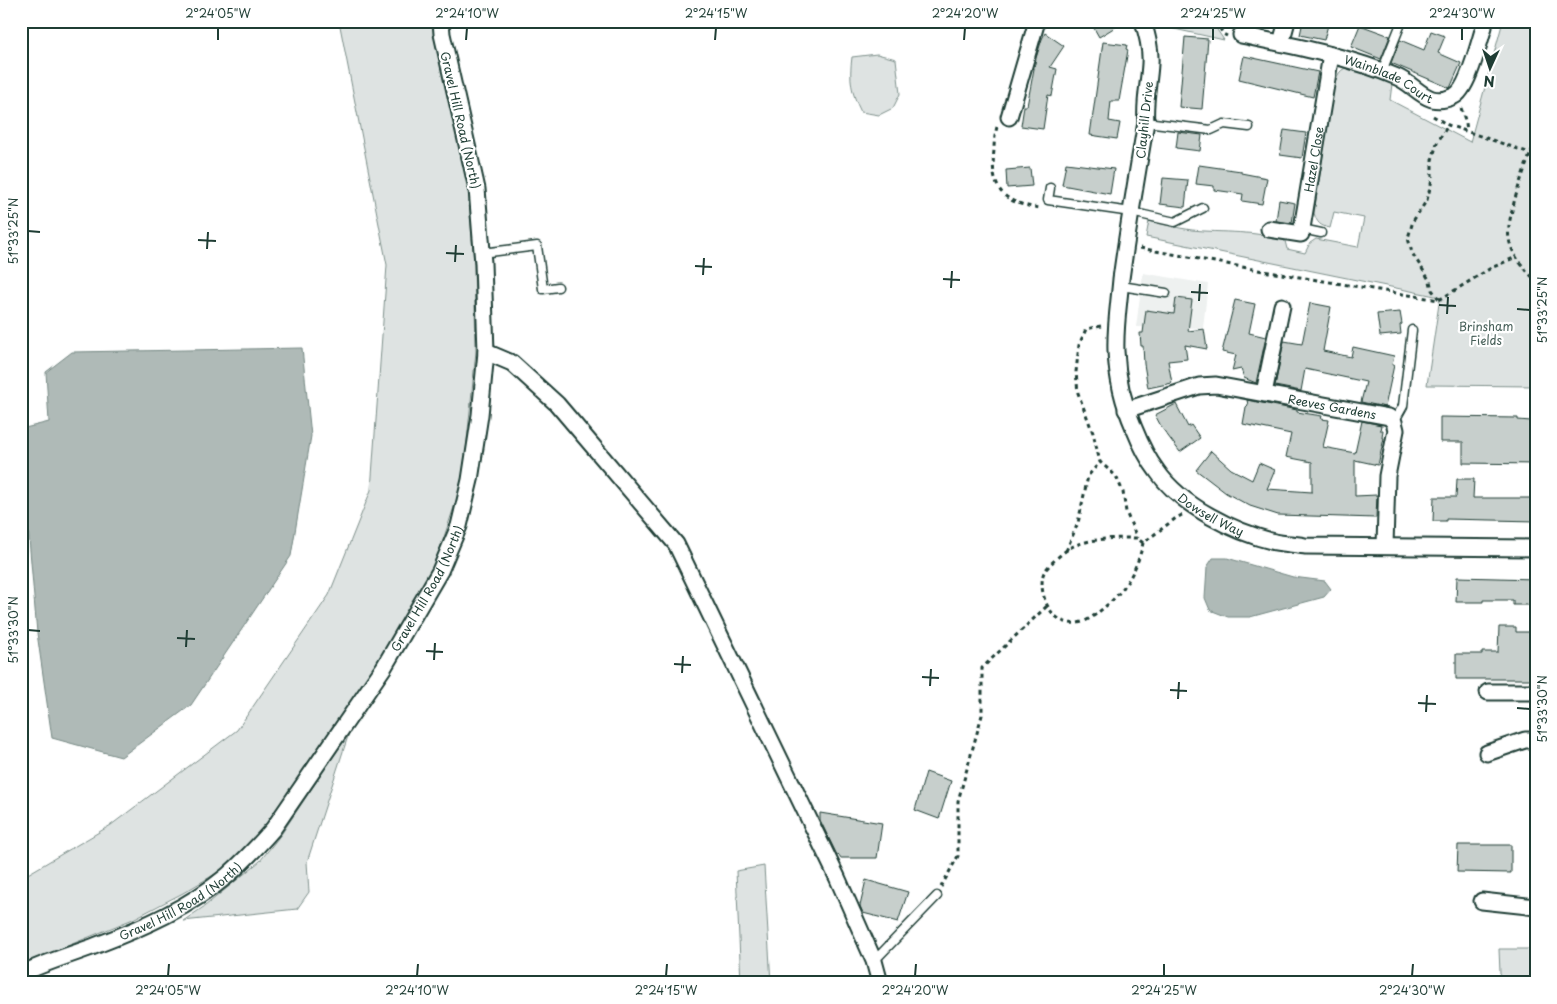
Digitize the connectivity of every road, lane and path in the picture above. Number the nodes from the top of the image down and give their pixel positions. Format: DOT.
graph roads {
  1 [pos="441,21"];
  2 [pos="1037,21"];
  3 [pos="1143,21"];
  4 [pos="1287,21"];
  5 [pos="1402,21"];
  6 [pos="1484,21"];
  7 [pos="1241,35"];
  8 [pos="1281,43"];
  9 [pos="1331,55"];
  10 [pos="1382,71"];
  11 [pos="1457,96"];
  12 [pos="1004,120"];
  13 [pos="1146,122"];
  14 [pos="1448,124"];
  15 [pos="1249,127"];
  16 [pos="1467,131"];
  17 [pos="1472,132"];
  18 [pos="1536,141"];
  19 [pos="1530,153"];
  20 [pos="1050,188"];
  21 [pos="1042,208"];
  22 [pos="1203,208"];
  23 [pos="1131,216"];
  24 [pos="1269,229"];
  25 [pos="1302,229"];
  26 [pos="1321,233"];
  27 [pos="1126,245"];
  28 [pos="482,253"];
  29 [pos="1516,257"];
  30 [pos="1536,281"];
  31 [pos="1121,286"];
  32 [pos="558,287"];
  33 [pos="1166,292"];
  34 [pos="1440,300"];
  35 [pos="1282,306"];
  36 [pos="1117,324"];
  37 [pos="1412,330"];
  38 [pos="486,352"];
  39 [pos="1264,393"];
  40 [pos="1126,410"];
  41 [pos="1394,422"];
  42 [pos="1100,462"];
  43 [pos="1198,509"];
  44 [pos="1137,538"];
  45 [pos="1143,543"];
  46 [pos="1385,546"];
  47 [pos="1536,548"];
  48 [pos="1066,551"];
  49 [pos="1048,605"];
  50 [pos="1488,692"];
  51 [pos="1536,692"];
  52 [pos="1536,740"];
  53 [pos="1487,753"];
  54 [pos="937,896"];
  55 [pos="1482,901"];
  56 [pos="1536,907"];
  57 [pos="874,961"];
  58 [pos="21,974"];
  59 [pos="880,983"];
  1 -- 28 [label="street, Gravel Hill Road (North)"];
  2 -- 12 [label="street"];
  3 -- 13 [label="street, Clayhill Drive"];
  4 -- 8 [label="street"];
  5 -- 10 [label="lane"];
  6 -- 11 [label="street"];
  7 -- 8 [label="street, Wainblade Court"];
  8 -- 9 [label="street, Wainblade Court"];
  9 -- 10 [label="street, Wainblade Court"];
  9 -- 25 [label="street, Hazel Close"];
  10 -- 11 [label="street, Wainblade Court"];
  11 -- 16 [label="path"];
  12 -- 21 [label="path"];
  13 -- 15 [label="lane"];
  13 -- 23 [label="street, Clayhill Drive"];
  14 -- 34 [label="path"];
  17 -- 19 [label="path"];
  18 -- 19 [label="path"];
  19 -- 29 [label="path"];
  20 -- 23 [label="lane"];
  22 -- 23 [label="lane"];
  23 -- 27 [label="street, Dowsell Way"];
  24 -- 25 [label="street"];
  25 -- 26 [label="lane"];
  27 -- 31 [label="street, Dowsell Way"];
  27 -- 34 [label="path"];
  28 -- 32 [label="lane"];
  28 -- 38 [label="street, Gravel Hill Road (North)"];
  29 -- 30 [label="path"];
  29 -- 34 [label="path"];
  31 -- 33 [label="lane"];
  31 -- 36 [label="street, Dowsell Way"];
  35 -- 39 [label="street"];
  36 -- 40 [label="street, Dowsell Way"];
  36 -- 42 [label="path"];
  37 -- 41 [label="lane"];
  38 -- 57 [label="street"];
  38 -- 58 [label="street, Gravel Hill Road (North)"];
  39 -- 40 [label="street, Reeves Gardens"];
  39 -- 41 [label="street, Reeves Gardens"];
  40 -- 43 [label="street, Dowsell Way"];
  41 -- 46 [label="street, Reeves Gardens"];
  42 -- 44 [label="path"];
  42 -- 48 [label="path"];
  43 -- 45 [label="path"];
  43 -- 46 [label="street, Dowsell Way"];
  44 -- 45 [label="path"];
  44 -- 48 [label="path"];
  45 -- 49 [label="path"];
  46 -- 47 [label="street, Dowsell Way"];
  48 -- 49 [label="path"];
  49 -- 54 [label="path"];
  50 -- 51 [label="street"];
  52 -- 53 [label="street"];
  54 -- 57 [label="lane"];
  55 -- 56 [label="street"];
  57 -- 59 [label="street"];
}
